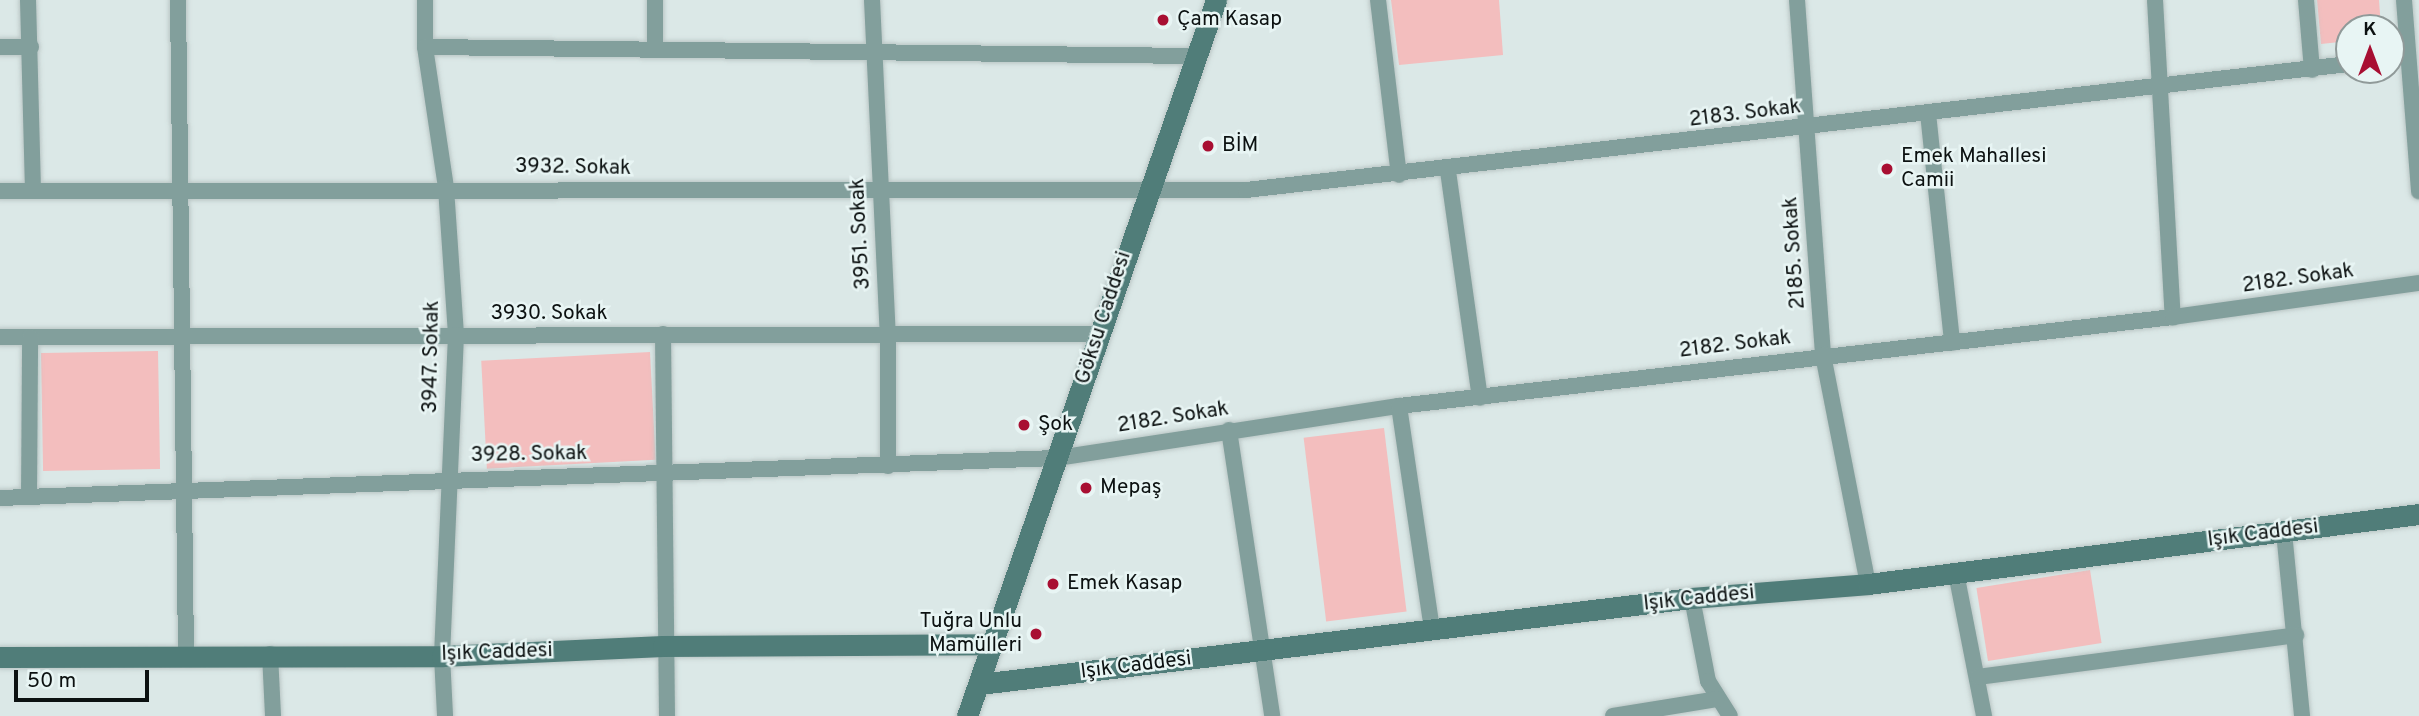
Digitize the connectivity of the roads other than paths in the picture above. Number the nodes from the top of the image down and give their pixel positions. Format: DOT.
graph roads {
  1 [pos="28,0"];
  2 [pos="178,0"];
  3 [pos="425,0"];
  4 [pos="655,0"];
  5 [pos="873,0"];
  6 [pos="1216,0"];
  7 [pos="1378,0"];
  8 [pos="1797,0"];
  9 [pos="2155,0"];
  10 [pos="2306,0"];
  11 [pos="2404,0"];
  12 [pos="0,47"];
  13 [pos="31,47"];
  14 [pos="425,47"];
  15 [pos="655,50"];
  16 [pos="874,51"];
  17 [pos="1196,56"];
  18 [pos="2414,56"];
  19 [pos="2335,66"];
  20 [pos="2312,69"];
  21 [pos="2162,86"];
  22 [pos="1928,113"];
  23 [pos="1808,128"];
  24 [pos="1448,171"];
  25 [pos="1399,175"];
  26 [pos="446,188"];
  27 [pos="177,190"];
  28 [pos="0,191"];
  29 [pos="33,191"];
  30 [pos="2419,191"];
  31 [pos="880,192"];
  32 [pos="1146,192"];
  33 [pos="2419,283"];
  34 [pos="2173,317"];
  35 [pos="663,334"];
  36 [pos="1099,334"];
  37 [pos="456,335"];
  38 [pos="888,335"];
  39 [pos="182,336"];
  40 [pos="0,337"];
  41 [pos="30,337"];
  42 [pos="1952,343"];
  43 [pos="1823,355"];
  44 [pos="1480,398"];
  45 [pos="1399,406"];
  46 [pos="1229,430"];
  47 [pos="1058,458"];
  48 [pos="888,466"];
  49 [pos="664,473"];
  50 [pos="449,478"];
  51 [pos="182,490"];
  52 [pos="29,497"];
  53 [pos="0,498"];
  54 [pos="2419,514"];
  55 [pos="2284,532"];
  56 [pos="1956,573"];
  57 [pos="1868,584"];
  58 [pos="1692,598"];
  59 [pos="1432,629"];
  60 [pos="2296,635"];
  61 [pos="994,644"];
  62 [pos="663,646"];
  63 [pos="1263,650"];
  64 [pos="270,654"];
  65 [pos="186,656"];
  66 [pos="442,656"];
  67 [pos="0,657"];
  68 [pos="1978,677"];
  69 [pos="980,684"];
  70 [pos="1717,699"];
  71 [pos="273,716"];
  72 [pos="445,716"];
  73 [pos="667,716"];
  74 [pos="967,716"];
  75 [pos="1272,716"];
  76 [pos="1613,716"];
  77 [pos="1730,716"];
  78 [pos="1984,716"];
  79 [pos="2302,716"];
  1 -- 13 [label="street"];
  2 -- 27 [label="street"];
  3 -- 14 [label="street, 3947. Sokak"];
  4 -- 15 [label="street"];
  5 -- 16 [label="street, 3951. Sokak"];
  6 -- 17 [label="street, Göksu Caddesi"];
  7 -- 25 [label="street"];
  8 -- 23 [label="street, 2185. Sokak"];
  9 -- 21 [label="street"];
  10 -- 20 [label="street"];
  11 -- 18 [label="street"];
  12 -- 13 [label="street"];
  13 -- 29 [label="street"];
  14 -- 15 [label="street"];
  14 -- 26 [label="street, 3947. Sokak"];
  15 -- 16 [label="street"];
  16 -- 17 [label="street"];
  16 -- 31 [label="street, 3951. Sokak"];
  17 -- 32 [label="street, Göksu Caddesi"];
  18 -- 30 [label="street"];
  19 -- 20 [label="street, 2183. Sokak"];
  20 -- 21 [label="street, 2183. Sokak"];
  21 -- 22 [label="street, 2183. Sokak"];
  21 -- 34 [label="street"];
  22 -- 23 [label="street, 2183. Sokak"];
  22 -- 42 [label="street"];
  23 -- 24 [label="street, 2183. Sokak"];
  23 -- 43 [label="street, 2185. Sokak"];
  24 -- 25 [label="street, 2183. Sokak"];
  24 -- 44 [label="street"];
  25 -- 32 [label="street, 2183. Sokak"];
  26 -- 27 [label="street, 3932. Sokak"];
  26 -- 31 [label="street, 3932. Sokak"];
  26 -- 37 [label="street, 3947. Sokak"];
  27 -- 29 [label="street, 3932. Sokak"];
  27 -- 39 [label="street"];
  28 -- 29 [label="street, 3932. Sokak"];
  31 -- 32 [label="street, 3932. Sokak"];
  31 -- 38 [label="street, 3951. Sokak"];
  32 -- 36 [label="street, Göksu Caddesi"];
  33 -- 34 [label="street, 2182. Sokak"];
  34 -- 42 [label="street, 2182. Sokak"];
  35 -- 37 [label="street, 3930. Sokak"];
  35 -- 38 [label="street, 3930. Sokak"];
  35 -- 49 [label="street"];
  36 -- 38 [label="street, 3930. Sokak"];
  36 -- 47 [label="street, Göksu Caddesi"];
  37 -- 39 [label="street, 3930. Sokak"];
  37 -- 50 [label="street, 3947. Sokak"];
  38 -- 48 [label="street, 3951. Sokak"];
  39 -- 41 [label="street, 3930. Sokak"];
  39 -- 51 [label="street"];
  40 -- 41 [label="street, 3930. Sokak"];
  41 -- 52 [label="street"];
  42 -- 43 [label="street, 2182. Sokak"];
  43 -- 44 [label="street, 2182. Sokak"];
  43 -- 57 [label="street, 2185. Sokak"];
  44 -- 45 [label="street, 2182. Sokak"];
  45 -- 46 [label="street, 2182. Sokak"];
  45 -- 59 [label="street"];
  46 -- 47 [label="street, 2182. Sokak"];
  46 -- 63 [label="street"];
  47 -- 48 [label="street, 3928. Sokak"];
  47 -- 61 [label="street, Göksu Caddesi"];
  48 -- 49 [label="street, 3928. Sokak"];
  49 -- 50 [label="street, 3928. Sokak"];
  49 -- 62 [label="street"];
  50 -- 51 [label="street, 3928. Sokak"];
  50 -- 66 [label="street, 3947. Sokak"];
  51 -- 52 [label="street, 3928. Sokak"];
  51 -- 65 [label="street"];
  52 -- 53 [label="street, 3928. Sokak"];
  54 -- 55 [label="street, Işık Caddesi"];
  55 -- 56 [label="street, Işık Caddesi"];
  55 -- 60 [label="street"];
  56 -- 57 [label="street, Işık Caddesi"];
  56 -- 68 [label="street"];
  57 -- 58 [label="street, Işık Caddesi"];
  58 -- 59 [label="street, Işık Caddesi"];
  58 -- 70 [label="street"];
  59 -- 63 [label="street, Işık Caddesi"];
  60 -- 68 [label="street"];
  60 -- 79 [label="street"];
  61 -- 62 [label="street, Işık Caddesi"];
  61 -- 69 [label="street, Göksu Caddesi"];
  62 -- 66 [label="street, Işık Caddesi"];
  62 -- 73 [label="street"];
  63 -- 69 [label="street, Işık Caddesi"];
  63 -- 75 [label="street"];
  64 -- 65 [label="street, Işık Caddesi"];
  64 -- 66 [label="street, Işık Caddesi"];
  64 -- 71 [label="street"];
  65 -- 67 [label="street, Işık Caddesi"];
  66 -- 72 [label="street, 3947. Sokak"];
  68 -- 78 [label="street"];
  69 -- 74 [label="street, Göksu Caddesi"];
  70 -- 76 [label="street"];
  70 -- 77 [label="street"];
}
